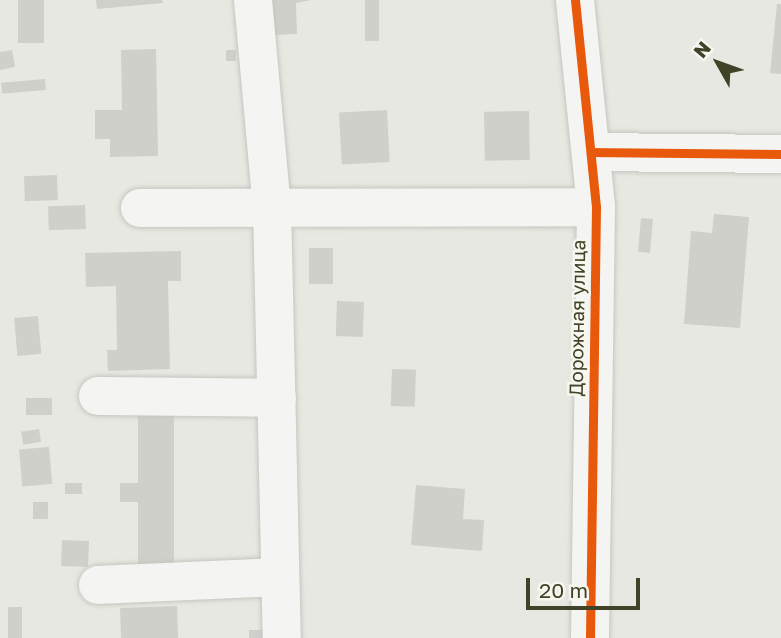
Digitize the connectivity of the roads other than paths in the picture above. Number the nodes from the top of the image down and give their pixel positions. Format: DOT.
graph roads {
  1 [pos="253,0"];
  2 [pos="575,0"];
  3 [pos="591,152"];
  4 [pos="781,154"];
  5 [pos="272,207"];
  6 [pos="596,207"];
  7 [pos="140,208"];
  8 [pos="97,396"];
  9 [pos="277,398"];
  10 [pos="279,577"];
  11 [pos="98,585"];
  12 [pos="282,638"];
  13 [pos="590,638"];
  1 -- 5 [label="street"];
  2 -- 3 [label="street, Дорожная улица"];
  3 -- 4 [label="street"];
  3 -- 6 [label="street, Дорожная улица"];
  5 -- 6 [label="street"];
  5 -- 7 [label="street"];
  5 -- 9 [label="street"];
  6 -- 13 [label="street, Дорожная улица"];
  8 -- 9 [label="street"];
  9 -- 10 [label="street"];
  10 -- 11 [label="street"];
  10 -- 12 [label="street"];
}
